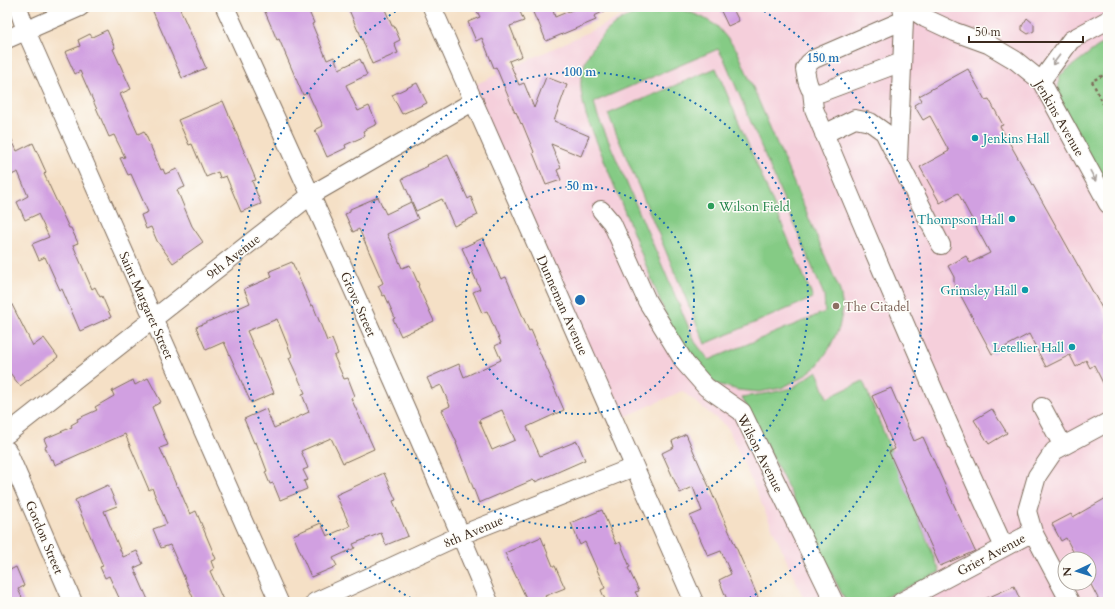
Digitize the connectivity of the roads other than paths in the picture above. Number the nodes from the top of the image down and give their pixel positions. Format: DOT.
graph roads {
  1 [pos="18,7"];
  2 [pos="80,7"];
  3 [pos="225,7"];
  4 [pos="432,7"];
  5 [pos="905,11"];
  6 [pos="1108,20"];
  7 [pos="26,31"];
  8 [pos="7,39"];
  9 [pos="902,62"];
  10 [pos="1041,80"];
  11 [pos="812,91"];
  12 [pos="474,101"];
  13 [pos="824,134"];
  14 [pos="898,160"];
  15 [pos="311,195"];
  16 [pos="1108,204"];
  17 [pos="601,210"];
  18 [pos="941,245"];
  19 [pos="153,319"];
  20 [pos="1042,407"];
  21 [pos="1108,422"];
  22 [pos="7,434"];
  23 [pos="1063,446"];
  24 [pos="7,450"];
  25 [pos="634,467"];
  26 [pos="1033,532"];
  27 [pos="461,535"];
  28 [pos="1004,547"];
  29 [pos="73,602"];
  30 [pos="278,602"];
  31 [pos="315,602"];
  32 [pos="489,602"];
  33 [pos="694,602"];
  34 [pos="834,602"];
  35 [pos="901,602"];
  36 [pos="1070,602"];
  1 -- 7 [label="street, Saint Margaret Street"];
  2 -- 7 [label="street"];
  3 -- 15 [label="street, Grove Street"];
  4 -- 12 [label="street, Dunneman Avenue"];
  5 -- 9 [label="street"];
  5 -- 10 [label="street, Jenkins Avenue"];
  5 -- 11 [label="street"];
  6 -- 10 [label="street, one-way"];
  7 -- 8 [label="street"];
  7 -- 19 [label="street, Saint Margaret Street"];
  9 -- 11 [label="street"];
  9 -- 14 [label="street"];
  10 -- 16 [label="street, Jenkins Avenue, one-way"];
  11 -- 13 [label="street"];
  12 -- 15 [label="street, 9th Avenue"];
  12 -- 25 [label="street, Dunneman Avenue"];
  13 -- 14 [label="street"];
  13 -- 28 [label="street"];
  14 -- 18 [label="street"];
  15 -- 19 [label="street, 9th Avenue"];
  15 -- 27 [label="street, Grove Street"];
  17 -- 34 [label="street, Wilson Avenue"];
  19 -- 22 [label="street, 9th Avenue"];
  19 -- 30 [label="street, Saint Margaret Street"];
  20 -- 23 [label="street"];
  21 -- 23 [label="street"];
  23 -- 26 [label="street"];
  24 -- 29 [label="street, Gordon Street"];
  25 -- 27 [label="street, 8th Avenue"];
  25 -- 33 [label="street, Dunneman Avenue"];
  26 -- 28 [label="street, Grier Avenue"];
  26 -- 36 [label="street, Grier Avenue"];
  27 -- 31 [label="street, 8th Avenue"];
  27 -- 32 [label="street, Grove Street"];
  28 -- 35 [label="street, Grier Avenue"];
}
